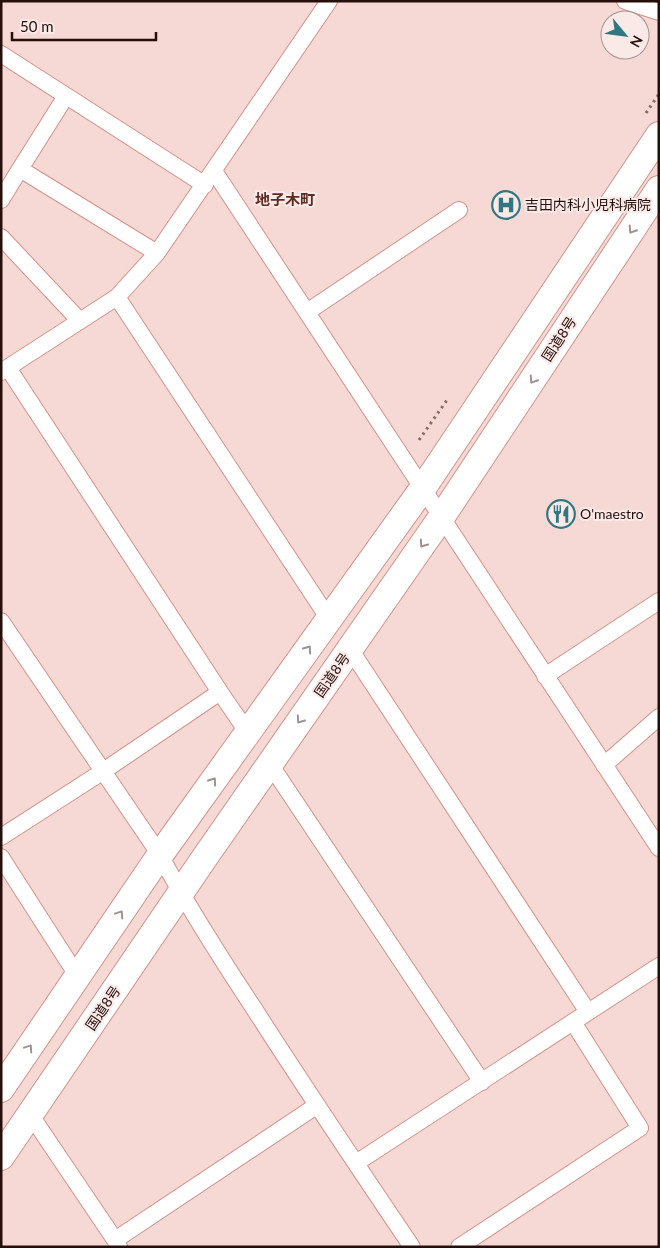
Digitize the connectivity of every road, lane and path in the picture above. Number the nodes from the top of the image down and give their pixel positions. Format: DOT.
graph roads {
  1 [pos="329,1"];
  2 [pos="625,1"];
  3 [pos="659,12"];
  4 [pos="1,54"];
  5 [pos="659,94"];
  6 [pos="66,96"];
  7 [pos="652,124"];
  8 [pos="20,169"];
  9 [pos="214,171"];
  10 [pos="205,185"];
  11 [pos="4,189"];
  12 [pos="659,189"];
  13 [pos="459,210"];
  14 [pos="1,237"];
  15 [pos="157,253"];
  16 [pos="117,297"];
  17 [pos="307,312"];
  18 [pos="80,321"];
  19 [pos="4,370"];
  20 [pos="447,400"];
  21 [pos="419,440"];
  22 [pos="423,488"];
  23 [pos="441,518"];
  24 [pos="659,601"];
  25 [pos="329,618"];
  26 [pos="1,621"];
  27 [pos="350,649"];
  28 [pos="545,676"];
  29 [pos="220,692"];
  30 [pos="659,717"];
  31 [pos="248,733"];
  32 [pos="270,764"];
  33 [pos="604,765"];
  34 [pos="102,772"];
  35 [pos="1,837"];
  36 [pos="659,848"];
  37 [pos="160,855"];
  38 [pos="1,857"];
  39 [pos="180,893"];
  40 [pos="659,966"];
  41 [pos="78,976"];
  42 [pos="588,1012"];
  43 [pos="573,1022"];
  44 [pos="4,1076"];
  45 [pos="482,1082"];
  46 [pos="316,1106"];
  47 [pos="30,1114"];
  48 [pos="1,1157"];
  49 [pos="356,1164"];
  50 [pos="117,1244"];
  51 [pos="412,1247"];
  52 [pos="459,1247"];
  1 -- 9 [label="street"];
  2 -- 3 [label="street"];
  4 -- 6 [label="street"];
  5 -- 7 [label="path"];
  6 -- 8 [label="street"];
  6 -- 10 [label="street"];
  7 -- 22 [label="highway"];
  8 -- 11 [label="street"];
  8 -- 15 [label="street"];
  9 -- 10 [label="street"];
  9 -- 17 [label="street"];
  10 -- 15 [label="street"];
  12 -- 23 [label="highway, 国道8号, one-way"];
  13 -- 17 [label="street"];
  14 -- 18 [label="street"];
  15 -- 16 [label="street"];
  16 -- 18 [label="street"];
  16 -- 25 [label="street"];
  17 -- 22 [label="street"];
  18 -- 19 [label="street"];
  19 -- 29 [label="street"];
  20 -- 21 [label="path"];
  22 -- 23 [label="street"];
  22 -- 25 [label="highway"];
  23 -- 27 [label="highway, 国道8号, one-way"];
  23 -- 28 [label="street"];
  24 -- 28 [label="street"];
  31 -- 25 [label="highway, one-way"];
  26 -- 34 [label="street"];
  27 -- 32 [label="highway, 国道8号, one-way"];
  27 -- 42 [label="street"];
  28 -- 33 [label="street"];
  29 -- 31 [label="street"];
  29 -- 34 [label="street"];
  30 -- 33 [label="street"];
  37 -- 31 [label="highway, one-way"];
  32 -- 39 [label="highway, 国道8号"];
  32 -- 45 [label="street"];
  33 -- 36 [label="street"];
  34 -- 35 [label="street"];
  34 -- 37 [label="street"];
  37 -- 39 [label="street"];
  41 -- 37 [label="highway, one-way"];
  38 -- 41 [label="street"];
  39 -- 46 [label="street"];
  39 -- 47 [label="highway, 国道8号"];
  40 -- 42 [label="street"];
  44 -- 41 [label="highway, one-way"];
  42 -- 43 [label="street"];
  43 -- 45 [label="street"];
  43 -- 52 [label="street"];
  45 -- 49 [label="street"];
  46 -- 49 [label="street"];
  46 -- 50 [label="street"];
  47 -- 48 [label="highway, 国道8号"];
  47 -- 50 [label="street"];
  49 -- 51 [label="street"];
}
